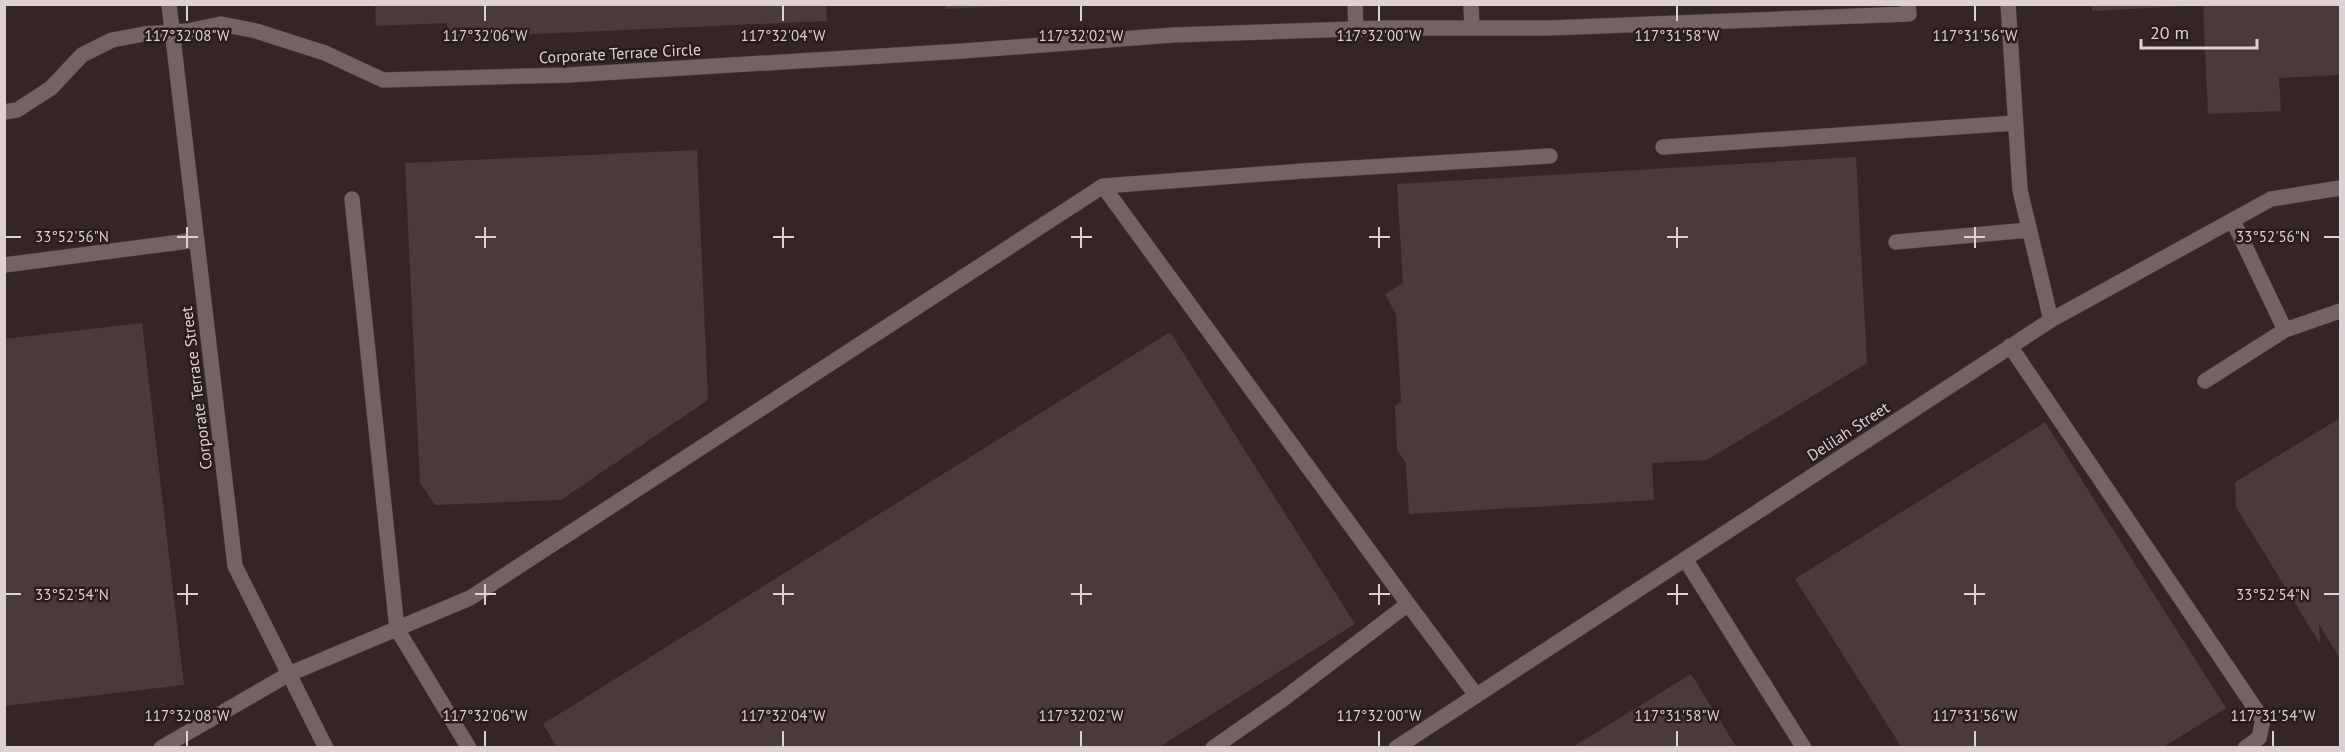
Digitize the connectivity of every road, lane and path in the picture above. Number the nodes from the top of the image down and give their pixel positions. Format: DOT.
graph roads {
  1 [pos="169,4"];
  2 [pos="1355,4"];
  3 [pos="1471,4"];
  4 [pos="1908,4"];
  5 [pos="2007,4"];
  6 [pos="1796,11"];
  7 [pos="1472,28"];
  8 [pos="1356,29"];
  9 [pos="172,33"];
  10 [pos="4,112"];
  11 [pos="2015,123"];
  12 [pos="1663,147"];
  13 [pos="1550,156"];
  14 [pos="1103,186"];
  15 [pos="2340,188"];
  16 [pos="352,199"];
  17 [pos="2233,221"];
  18 [pos="2029,230"];
  19 [pos="197,240"];
  20 [pos="1896,242"];
  21 [pos="4,265"];
  22 [pos="2340,312"];
  23 [pos="2051,320"];
  24 [pos="2285,330"];
  25 [pos="2010,346"];
  26 [pos="2205,381"];
  27 [pos="1685,559"];
  28 [pos="1408,604"];
  29 [pos="397,629"];
  30 [pos="290,674"];
  31 [pos="1476,695"];
  32 [pos="161,747"];
  33 [pos="326,747"];
  34 [pos="469,747"];
  35 [pos="1213,747"];
  36 [pos="1396,747"];
  37 [pos="1804,747"];
  38 [pos="2245,747"];
  1 -- 9 [label="street, Corporate Terrace Street"];
  2 -- 8 [label="street"];
  3 -- 7 [label="street"];
  4 -- 6 [label="street, Corporate Terrace Circle"];
  5 -- 11 [label="street"];
  6 -- 7 [label="street, Corporate Terrace Circle"];
  7 -- 8 [label="street, Corporate Terrace Circle"];
  8 -- 9 [label="street, Corporate Terrace Circle"];
  9 -- 10 [label="street, Corporate Terrace Circle"];
  9 -- 19 [label="street, Corporate Terrace Street"];
  11 -- 12 [label="street"];
  11 -- 18 [label="street"];
  13 -- 14 [label="street"];
  14 -- 28 [label="street"];
  14 -- 29 [label="street"];
  15 -- 17 [label="street, Delilah Street"];
  16 -- 29 [label="street"];
  17 -- 23 [label="street, Delilah Street"];
  17 -- 24 [label="street"];
  18 -- 20 [label="street"];
  18 -- 23 [label="street"];
  19 -- 21 [label="street"];
  19 -- 30 [label="street, Corporate Terrace Street"];
  22 -- 24 [label="street"];
  23 -- 25 [label="street, Delilah Street"];
  24 -- 26 [label="street"];
  25 -- 27 [label="street, Delilah Street"];
  25 -- 38 [label="street"];
  27 -- 31 [label="street, Delilah Street"];
  27 -- 37 [label="street"];
  28 -- 31 [label="street"];
  28 -- 35 [label="street"];
  29 -- 30 [label="street"];
  29 -- 34 [label="street"];
  30 -- 32 [label="street"];
  30 -- 33 [label="street, Corporate Terrace Street"];
  31 -- 36 [label="street, Delilah Street"];
}
